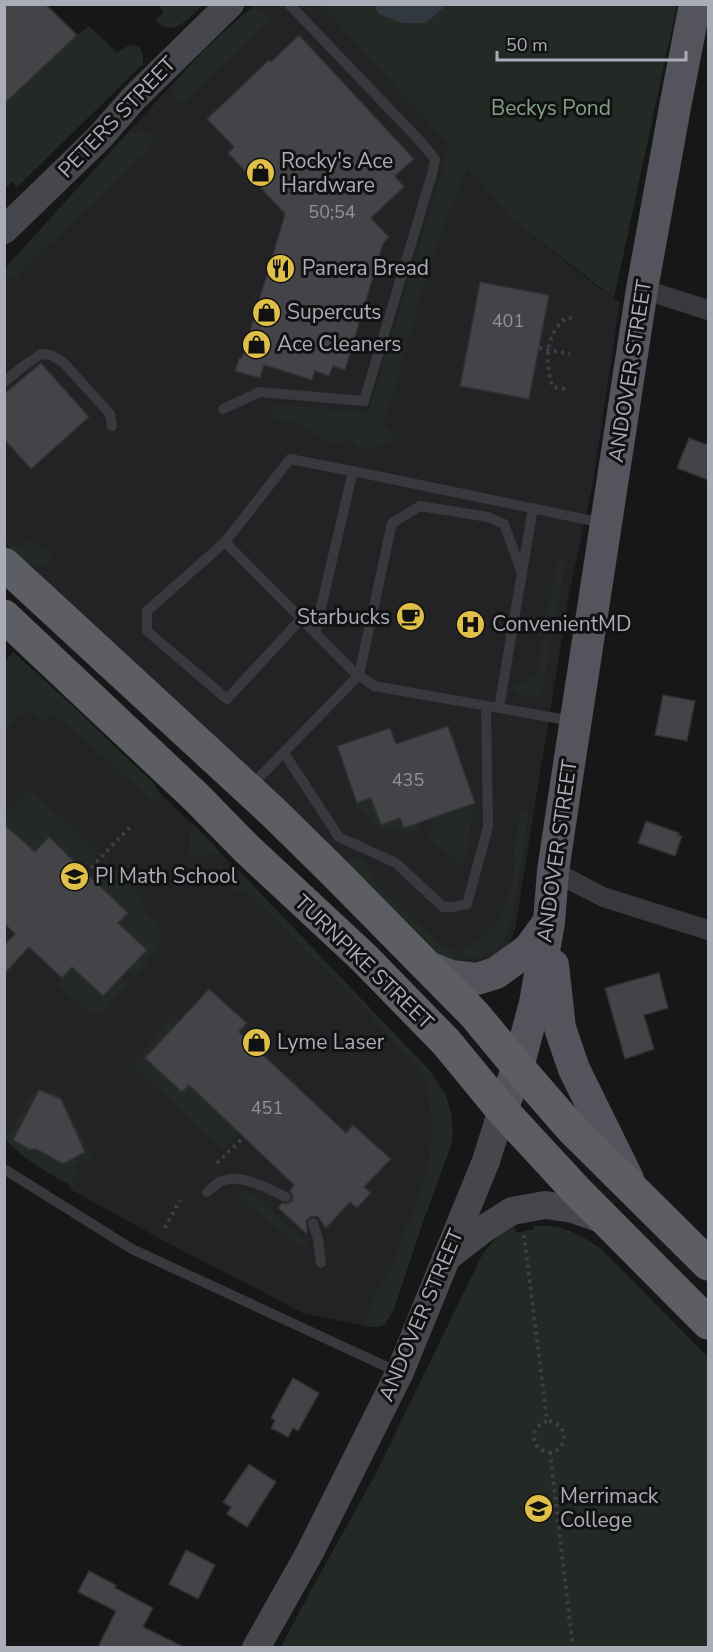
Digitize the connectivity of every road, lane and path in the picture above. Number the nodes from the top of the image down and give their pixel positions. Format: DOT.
graph roads {
  1 [pos="230,4"];
  2 [pos="289,4"];
  3 [pos="695,4"];
  4 [pos="4,230"];
  5 [pos="642,289"];
  6 [pos="708,310"];
  7 [pos="576,319"];
  8 [pos="539,348"];
  9 [pos="549,349"];
  10 [pos="570,354"];
  11 [pos="4,382"];
  12 [pos="565,389"];
  13 [pos="223,409"];
  14 [pos="112,426"];
  15 [pos="353,471"];
  16 [pos="533,508"];
  17 [pos="606,524"];
  18 [pos="225,542"];
  19 [pos="4,564"];
  20 [pos="522,573"];
  21 [pos="4,616"];
  22 [pos="301,619"];
  23 [pos="315,633"];
  24 [pos="359,675"];
  25 [pos="486,706"];
  26 [pos="499,708"];
  27 [pos="575,721"];
  28 [pos="284,753"];
  29 [pos="248,789"];
  30 [pos="129,827"];
  31 [pos="554,871"];
  32 [pos="86,873"];
  33 [pos="549,922"];
  34 [pos="708,930"];
  35 [pos="428,967"];
  36 [pos="518,1067"];
  37 [pos="502,1110"];
  38 [pos="244,1137"];
  39 [pos="214,1166"];
  40 [pos="4,1169"];
  41 [pos="632,1187"];
  42 [pos="207,1192"];
  43 [pos="286,1197"];
  44 [pos="180,1200"];
  45 [pos="607,1221"];
  46 [pos="312,1223"];
  47 [pos="523,1225"];
  48 [pos="165,1228"];
  49 [pos="446,1258"];
  50 [pos="321,1263"];
  51 [pos="708,1264"];
  52 [pos="708,1323"];
  53 [pos="400,1372"];
  54 [pos="547,1421"];
  55 [pos="550,1452"];
  56 [pos="256,1647"];
  57 [pos="573,1647"];
  1 -- 4 [label="main road, PETERS STREET"];
  2 -- 13 [label="lane"];
  3 -- 5 [label="main road, ANDOVER STREET"];
  5 -- 6 [label="street"];
  5 -- 17 [label="main road, ANDOVER STREET"];
  7 -- 9 [label="path"];
  8 -- 9 [label="path"];
  9 -- 10 [label="path"];
  9 -- 12 [label="path"];
  11 -- 14 [label="lane"];
  15 -- 16 [label="lane"];
  15 -- 18 [label="lane"];
  15 -- 23 [label="lane"];
  16 -- 17 [label="lane"];
  16 -- 20 [label="lane"];
  17 -- 27 [label="main road, ANDOVER STREET"];
  18 -- 22 [label="lane"];
  18 -- 22 [label="lane"];
  19 -- 29 [label="highway, TURNPIKE STREET"];
  20 -- 24 [label="lane"];
  20 -- 26 [label="lane"];
  21 -- 37 [label="highway, TURNPIKE STREET"];
  22 -- 23 [label="lane"];
  23 -- 24 [label="lane"];
  24 -- 25 [label="lane"];
  24 -- 28 [label="lane"];
  25 -- 26 [label="lane"];
  25 -- 28 [label="lane"];
  26 -- 27 [label="lane"];
  27 -- 31 [label="main road, ANDOVER STREET"];
  28 -- 29 [label="lane"];
  29 -- 35 [label="highway, TURNPIKE STREET"];
  30 -- 32 [label="path"];
  31 -- 33 [label="main road, ANDOVER STREET"];
  31 -- 34 [label="street"];
  33 -- 35 [label="main road"];
  33 -- 36 [label="main road, ANDOVER STREET"];
  33 -- 41 [label="main road"];
  35 -- 36 [label="highway, TURNPIKE STREET"];
  36 -- 37 [label="main road, ANDOVER STREET"];
  36 -- 41 [label="highway, TURNPIKE STREET"];
  37 -- 45 [label="highway, TURNPIKE STREET"];
  37 -- 49 [label="main road, ANDOVER STREET"];
  38 -- 39 [label="path"];
  40 -- 53 [label="lane"];
  41 -- 51 [label="highway, TURNPIKE STREET"];
  42 -- 43 [label="lane"];
  44 -- 48 [label="path"];
  45 -- 49 [label="main road"];
  45 -- 52 [label="highway, TURNPIKE STREET"];
  46 -- 50 [label="lane"];
  47 -- 54 [label="path"];
  49 -- 53 [label="main road, ANDOVER STREET"];
  53 -- 56 [label="main road, ANDOVER STREET"];
  54 -- 55 [label="path"];
  54 -- 55 [label="path"];
  55 -- 57 [label="path"];
}
